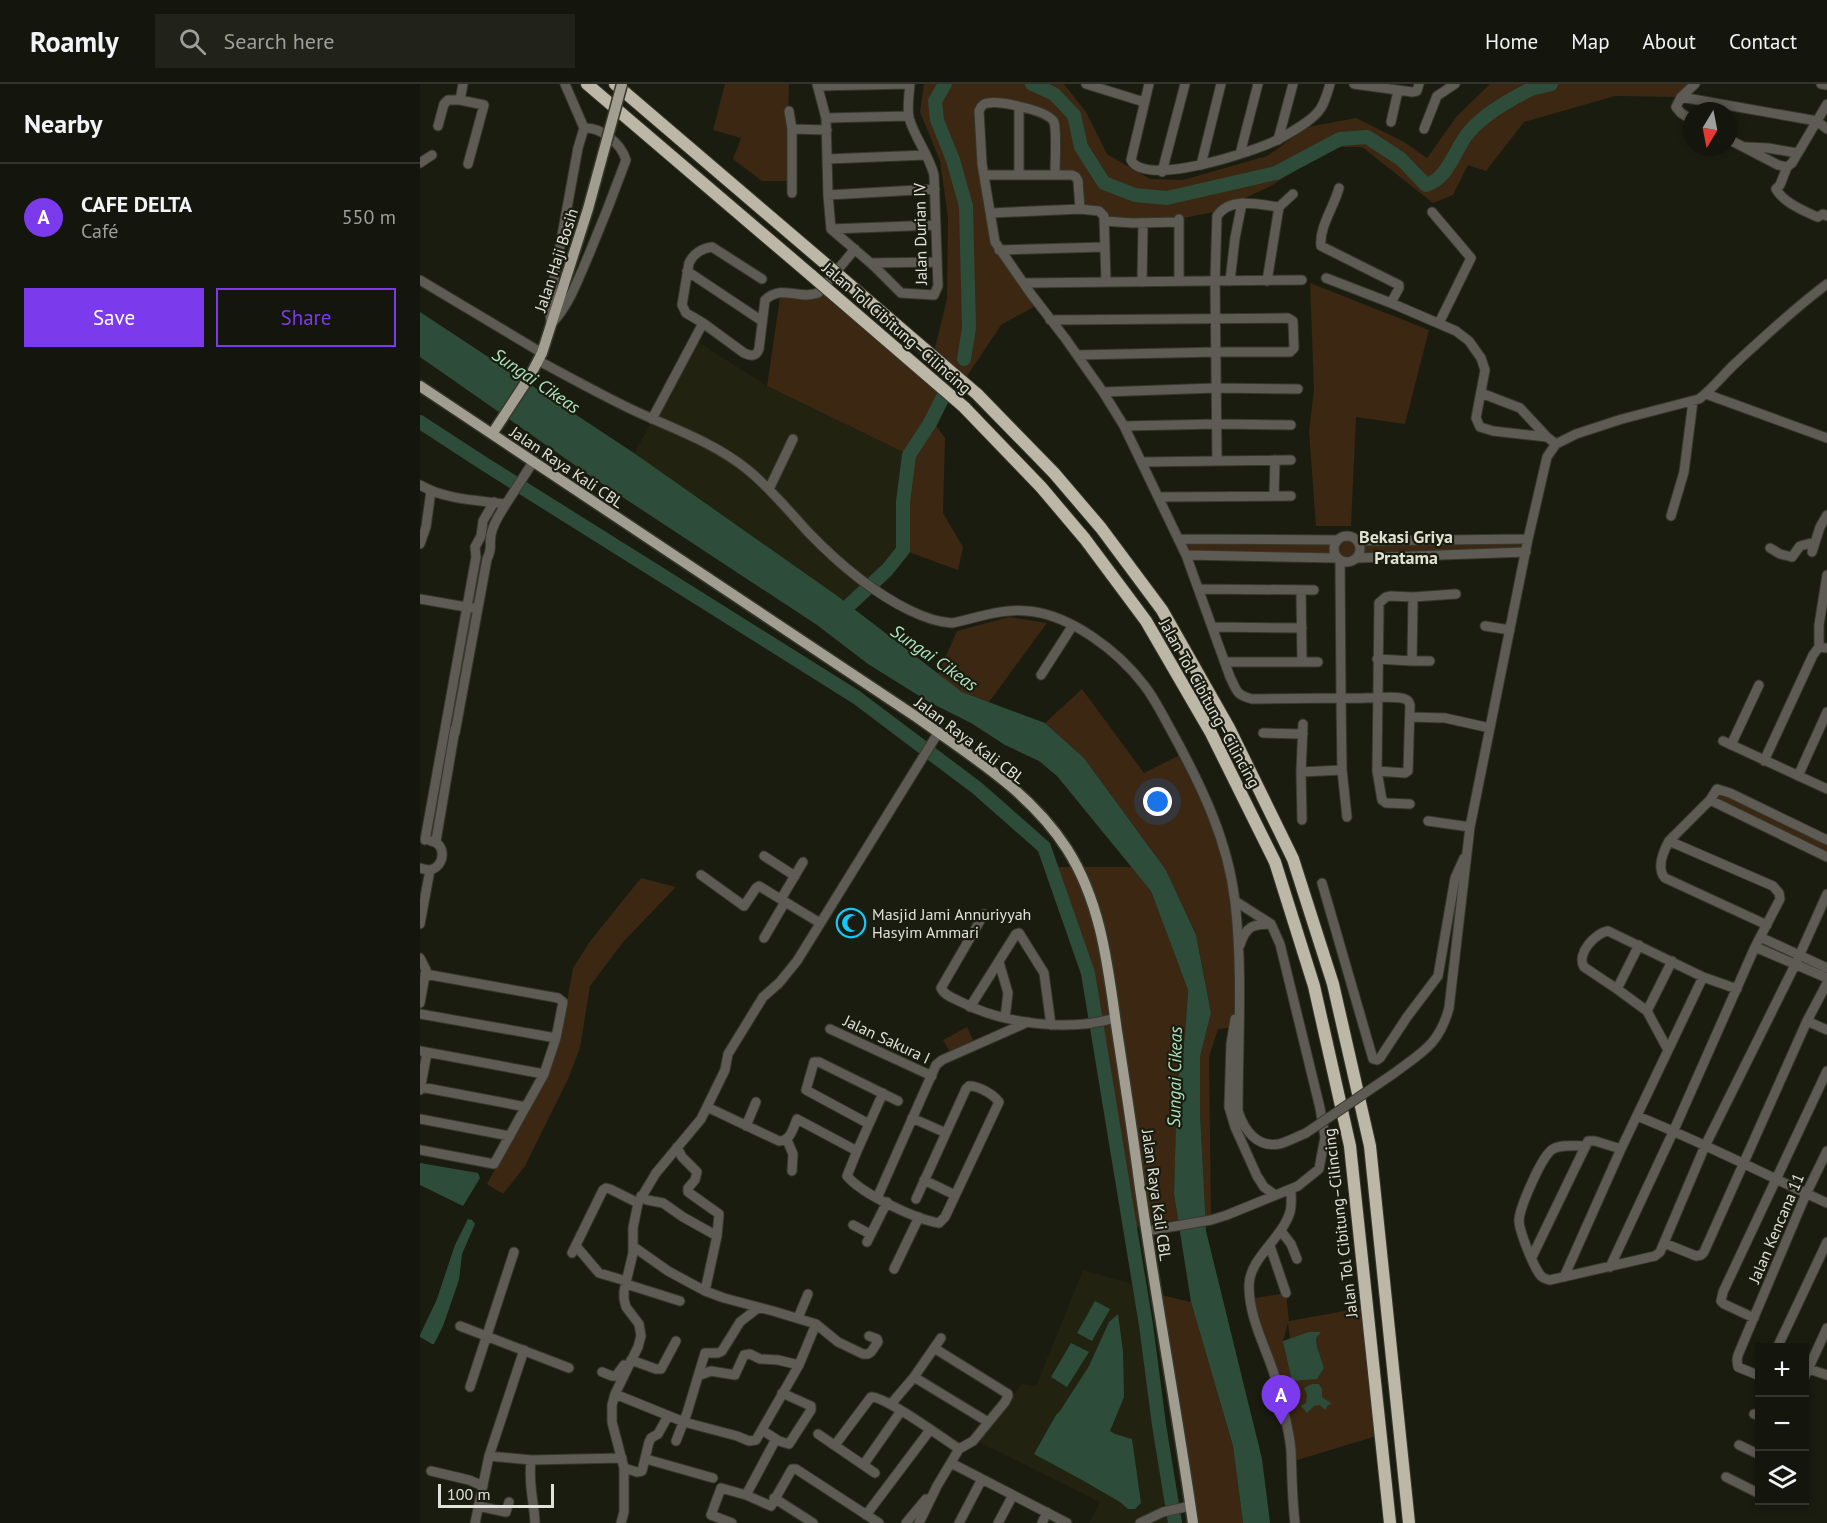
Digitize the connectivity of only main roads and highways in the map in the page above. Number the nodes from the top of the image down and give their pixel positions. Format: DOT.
graph roads {
  1 [pos="587,84"];
  2 [pos="615,84"];
  3 [pos="622,84"];
  4 [pos="420,386"];
  5 [pos="492,434"];
  6 [pos="1193,1523"];
  7 [pos="1390,1523"];
  8 [pos="1409,1523"];
  1 -- 7 [label="highway, Jalan Tol Cibitung–Cilincing, bridge"];
  2 -- 8 [label="highway, Jalan Tol Cibitung–Cilincing, bridge"];
  3 -- 5 [label="main road, Jalan Haji Bosih, bridge"];
  4 -- 5 [label="main road, Jalan Raya Kali CBL"];
  5 -- 6 [label="main road, Jalan Raya Kali CBL"];
}
